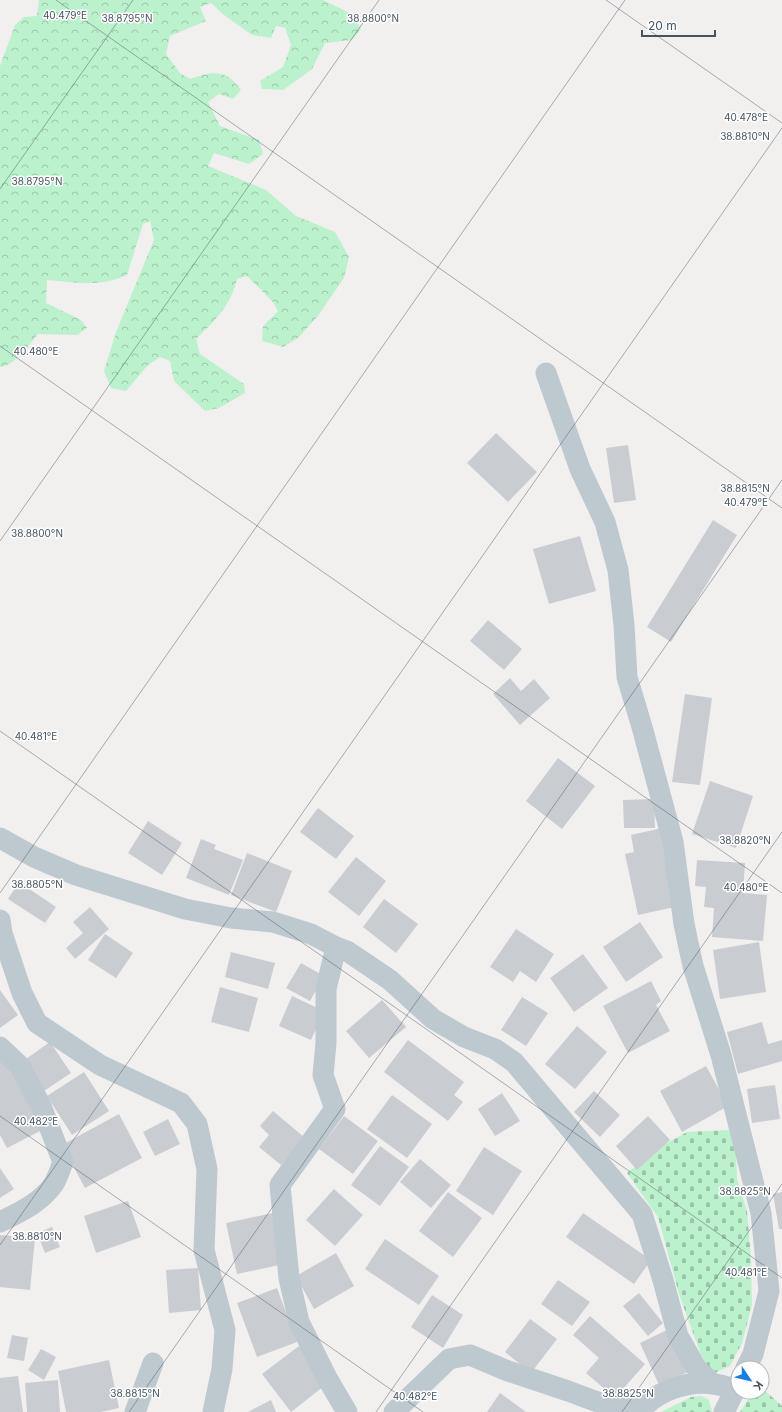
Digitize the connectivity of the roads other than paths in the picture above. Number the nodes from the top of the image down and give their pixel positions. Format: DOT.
graph roads {
  1 [pos="546,373"];
  2 [pos="0,838"];
  3 [pos="0,920"];
  4 [pos="336,947"];
  5 [pos="0,1047"];
  6 [pos="0,1222"];
  7 [pos="749,1360"];
  8 [pos="153,1363"];
  9 [pos="713,1384"];
  10 [pos="730,1385"];
  11 [pos="730,1400"];
  12 [pos="643,1408"];
  13 [pos="135,1412"];
  14 [pos="213,1412"];
  15 [pos="347,1412"];
  16 [pos="394,1412"];
  17 [pos="724,1412"];
  1 -- 7 [label="street"];
  2 -- 4 [label="street"];
  3 -- 14 [label="street"];
  4 -- 9 [label="street"];
  4 -- 15 [label="street"];
  5 -- 6 [label="street"];
  8 -- 13 [label="street"];
  9 -- 10 [label="street"];
  9 -- 12 [label="street"];
  11 -- 17 [label="street"];
  12 -- 16 [label="street"];
}
